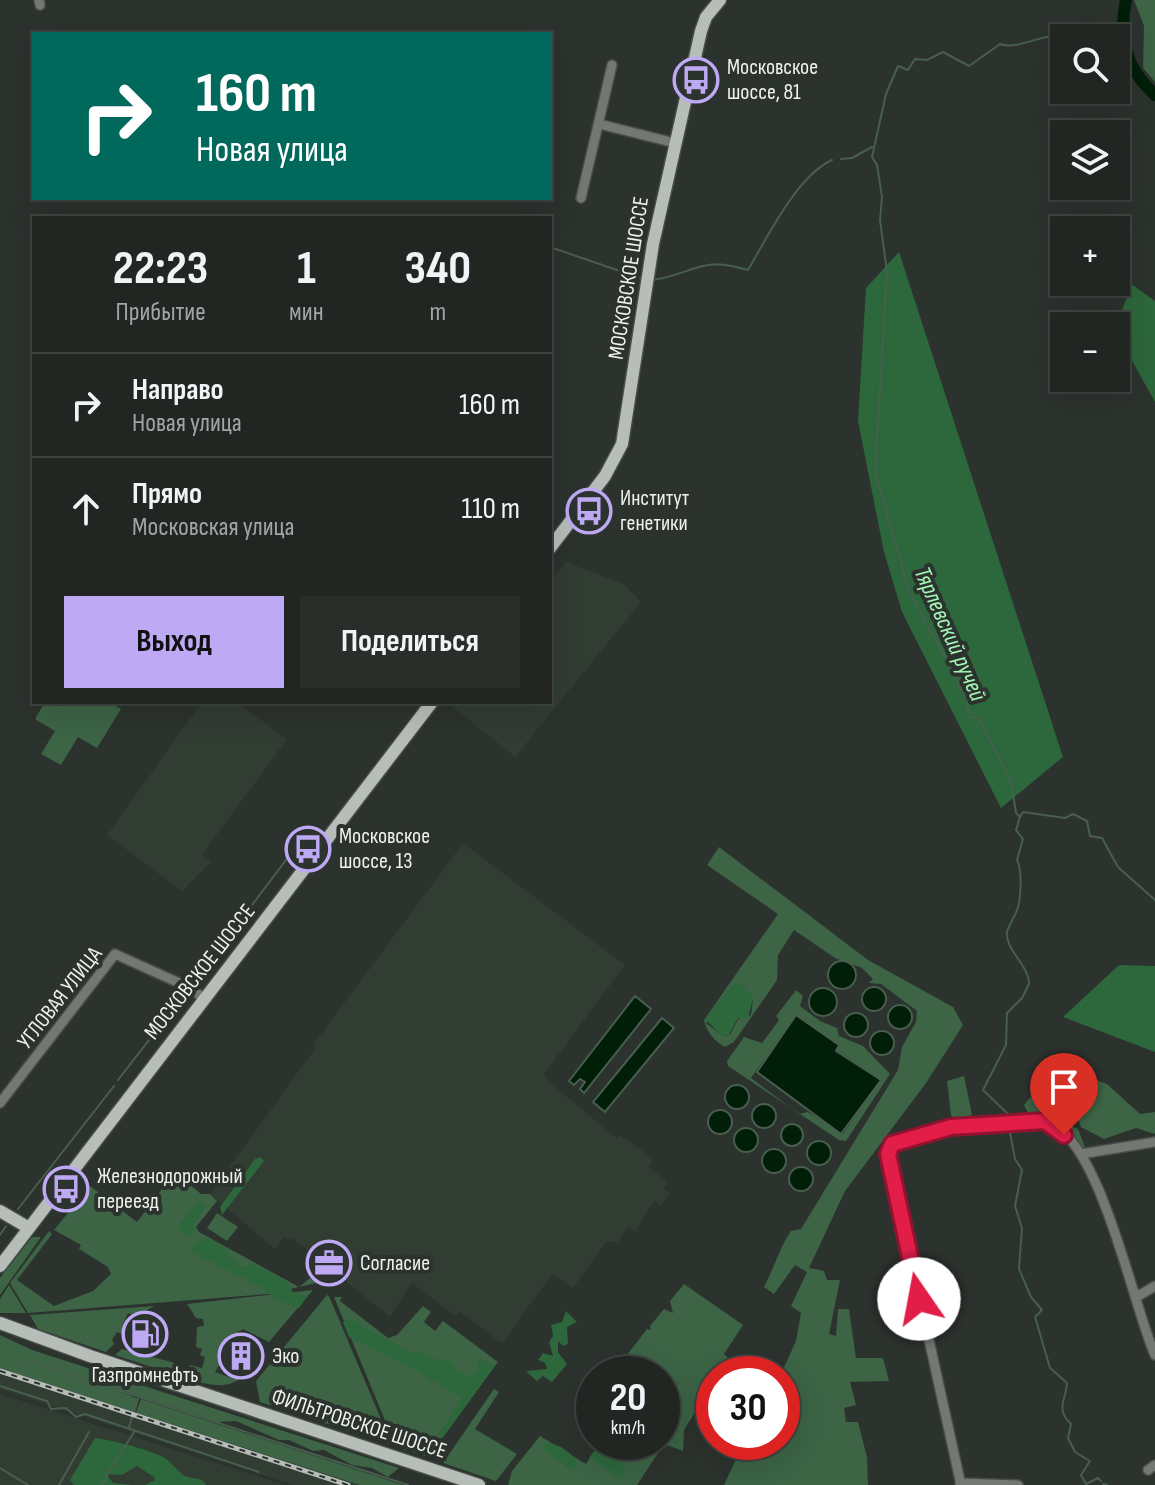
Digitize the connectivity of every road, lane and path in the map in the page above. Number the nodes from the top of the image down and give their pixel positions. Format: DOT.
graph roads {
  1 [pos="720,0"];
  2 [pos="612,65"];
  3 [pos="599,124"];
  4 [pos="675,143"];
  5 [pos="581,198"];
  6 [pos="552,545"];
  7 [pos="430,704"];
  8 [pos="205,999"];
  9 [pos="0,1103"];
  10 [pos="1155,1142"];
  11 [pos="1081,1154"];
  12 [pos="0,1211"];
  13 [pos="29,1228"];
  14 [pos="0,1266"];
  15 [pos="1155,1286"];
  16 [pos="1138,1296"];
  17 [pos="0,1323"];
  18 [pos="1155,1355"];
  19 [pos="960,1484"];
  20 [pos="479,1485"];
  21 [pos="1018,1485"];
  1 -- 4 [label="main road, МОСКОВСКОЕ ШОССЕ"];
  2 -- 3 [label="street"];
  3 -- 4 [label="street"];
  3 -- 5 [label="street"];
  4 -- 6 [label="main road, МОСКОВСКОЕ ШОССЕ"];
  7 -- 8 [label="main road, МОСКОВСКОЕ ШОССЕ"];
  8 -- 9 [label="street, УГЛОВАЯ УЛИЦА"];
  8 -- 13 [label="main road, МОСКОВСКОЕ ШОССЕ"];
  10 -- 11 [label="street"];
  11 -- 16 [label="street"];
  11 -- 19 [label="street"];
  12 -- 13 [label="main road"];
  13 -- 14 [label="main road, МОСКОВСКОЕ ШОССЕ"];
  15 -- 16 [label="street"];
  16 -- 18 [label="street"];
  17 -- 20 [label="main road, ФИЛЬТРОВСКОЕ ШОССЕ"];
  19 -- 21 [label="street"];
}
